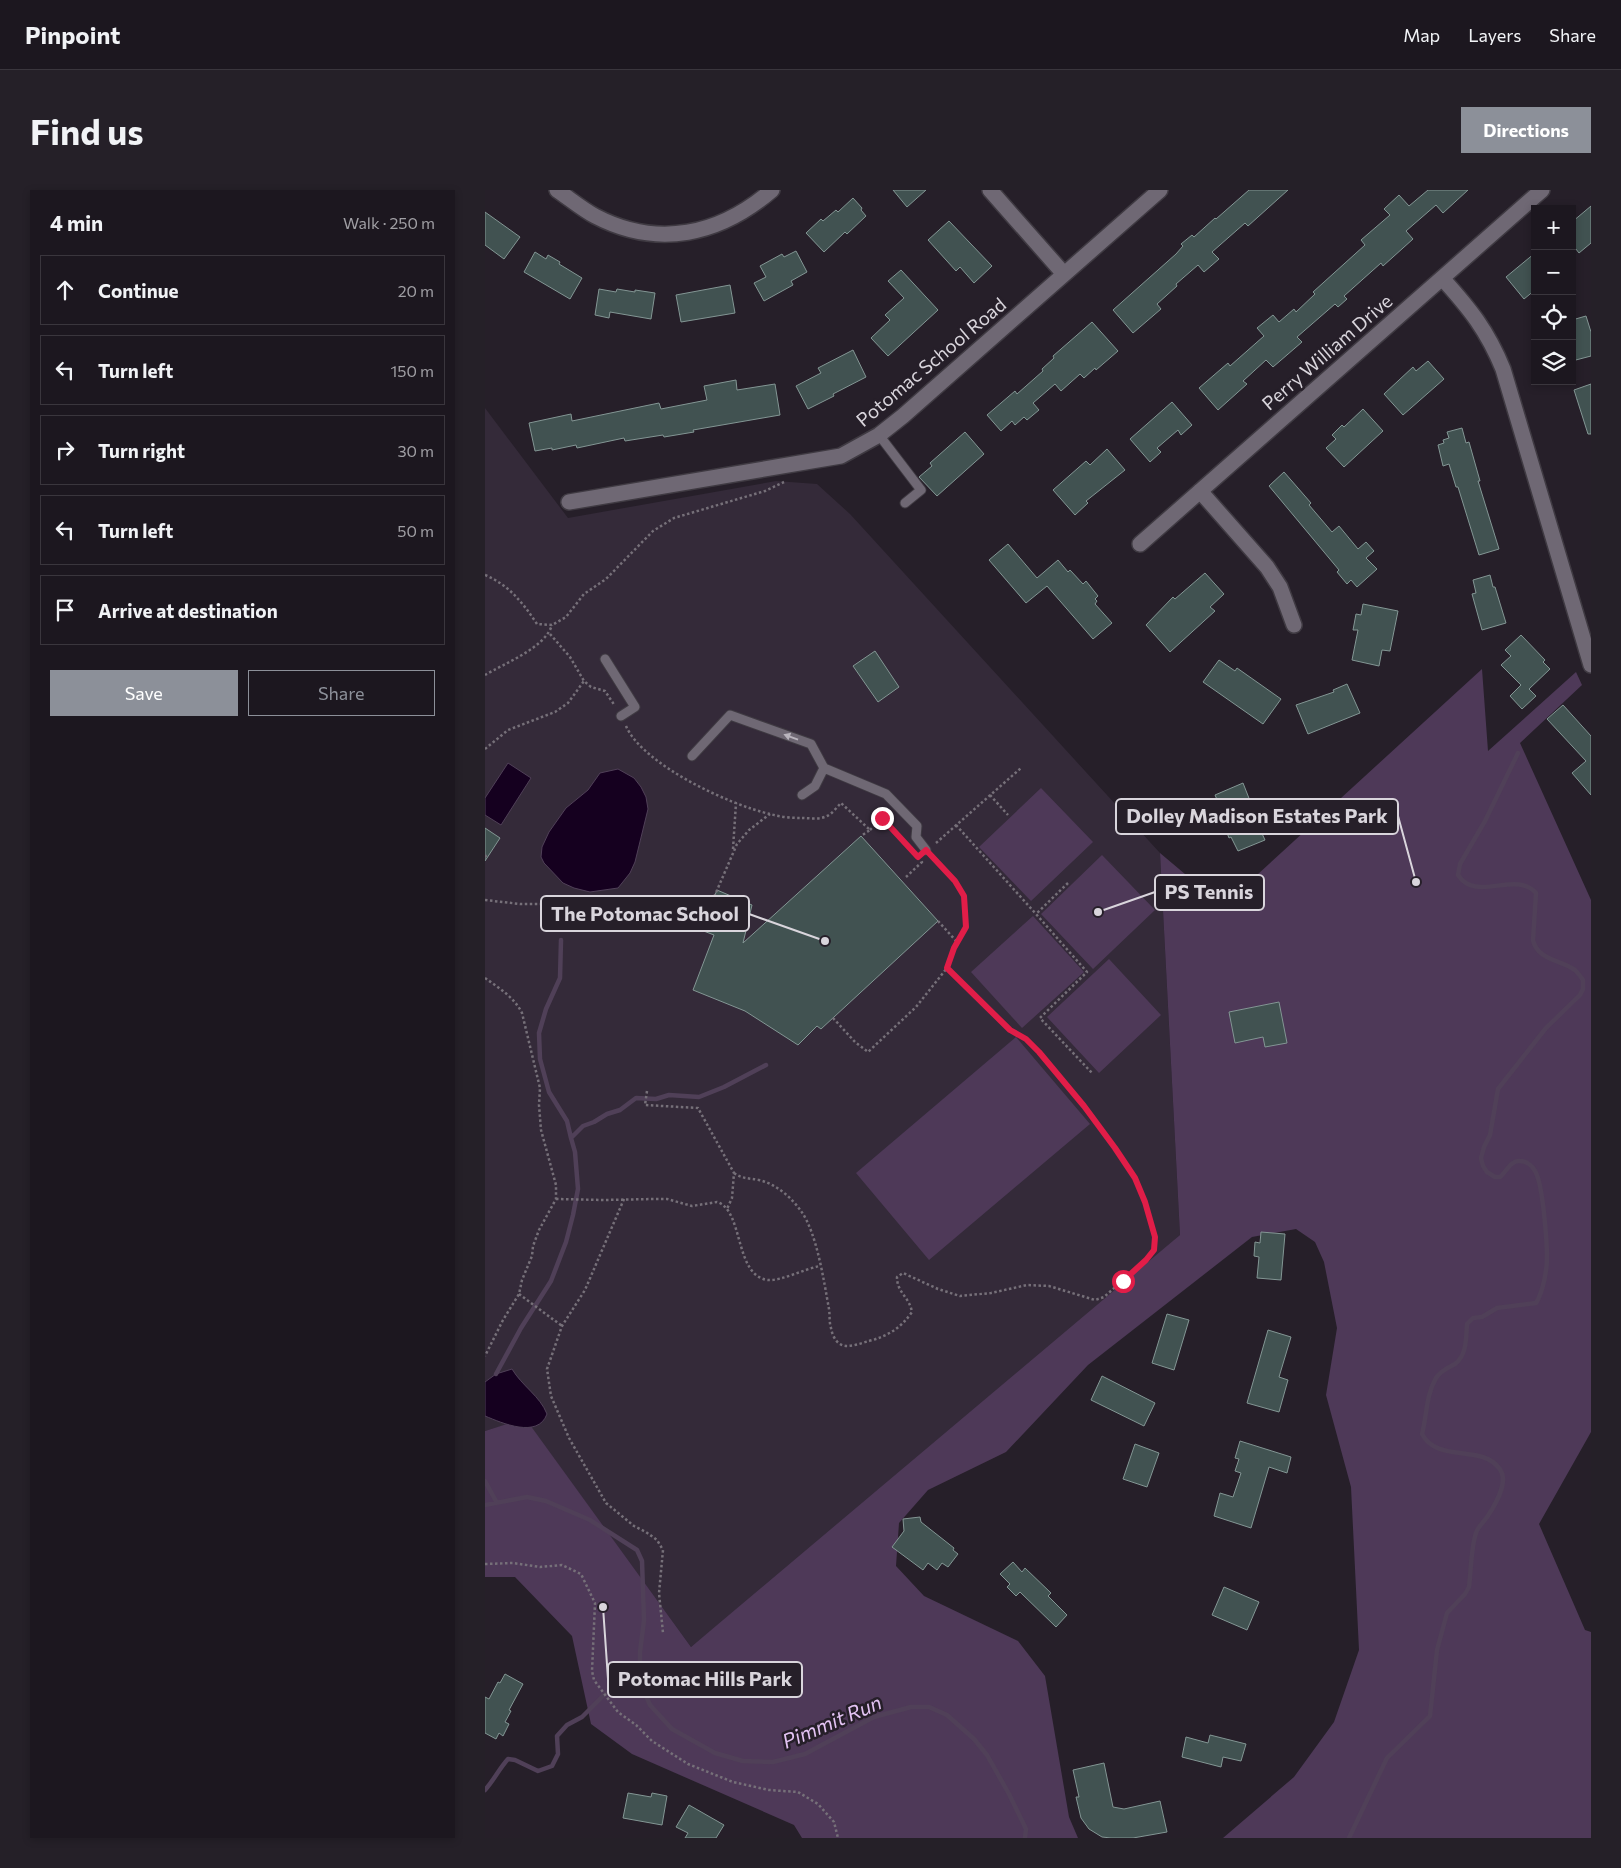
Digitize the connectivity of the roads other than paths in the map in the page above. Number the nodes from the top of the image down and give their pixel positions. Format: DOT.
graph roads {
  1 [pos="557,190"];
  2 [pos="772,190"];
  3 [pos="990,190"];
  4 [pos="1160,190"];
  5 [pos="1542,190"];
  6 [pos="1064,274"];
  7 [pos="1442,278"];
  8 [pos="879,435"];
  9 [pos="1200,491"];
  10 [pos="569,502"];
  11 [pos="905,503"];
  12 [pos="1140,544"];
  13 [pos="1294,626"];
  14 [pos="605,659"];
  15 [pos="1591,665"];
  16 [pos="621,716"];
  17 [pos="692,756"];
  18 [pos="824,768"];
  19 [pos="802,795"];
  20 [pos="926,850"];
  1 -- 2 [label="street"];
  3 -- 6 [label="street"];
  4 -- 6 [label="street, Potomac School Road"];
  5 -- 7 [label="street, Perry William Drive"];
  6 -- 8 [label="street, Potomac School Road"];
  7 -- 9 [label="street, Perry William Drive"];
  7 -- 15 [label="street"];
  8 -- 10 [label="street, Potomac School Road"];
  8 -- 11 [label="lane"];
  9 -- 12 [label="street, Perry William Drive"];
  9 -- 13 [label="street"];
  14 -- 16 [label="lane"];
  18 -- 17 [label="lane, one-way"];
  18 -- 19 [label="lane"];
  18 -- 20 [label="lane"];
}
